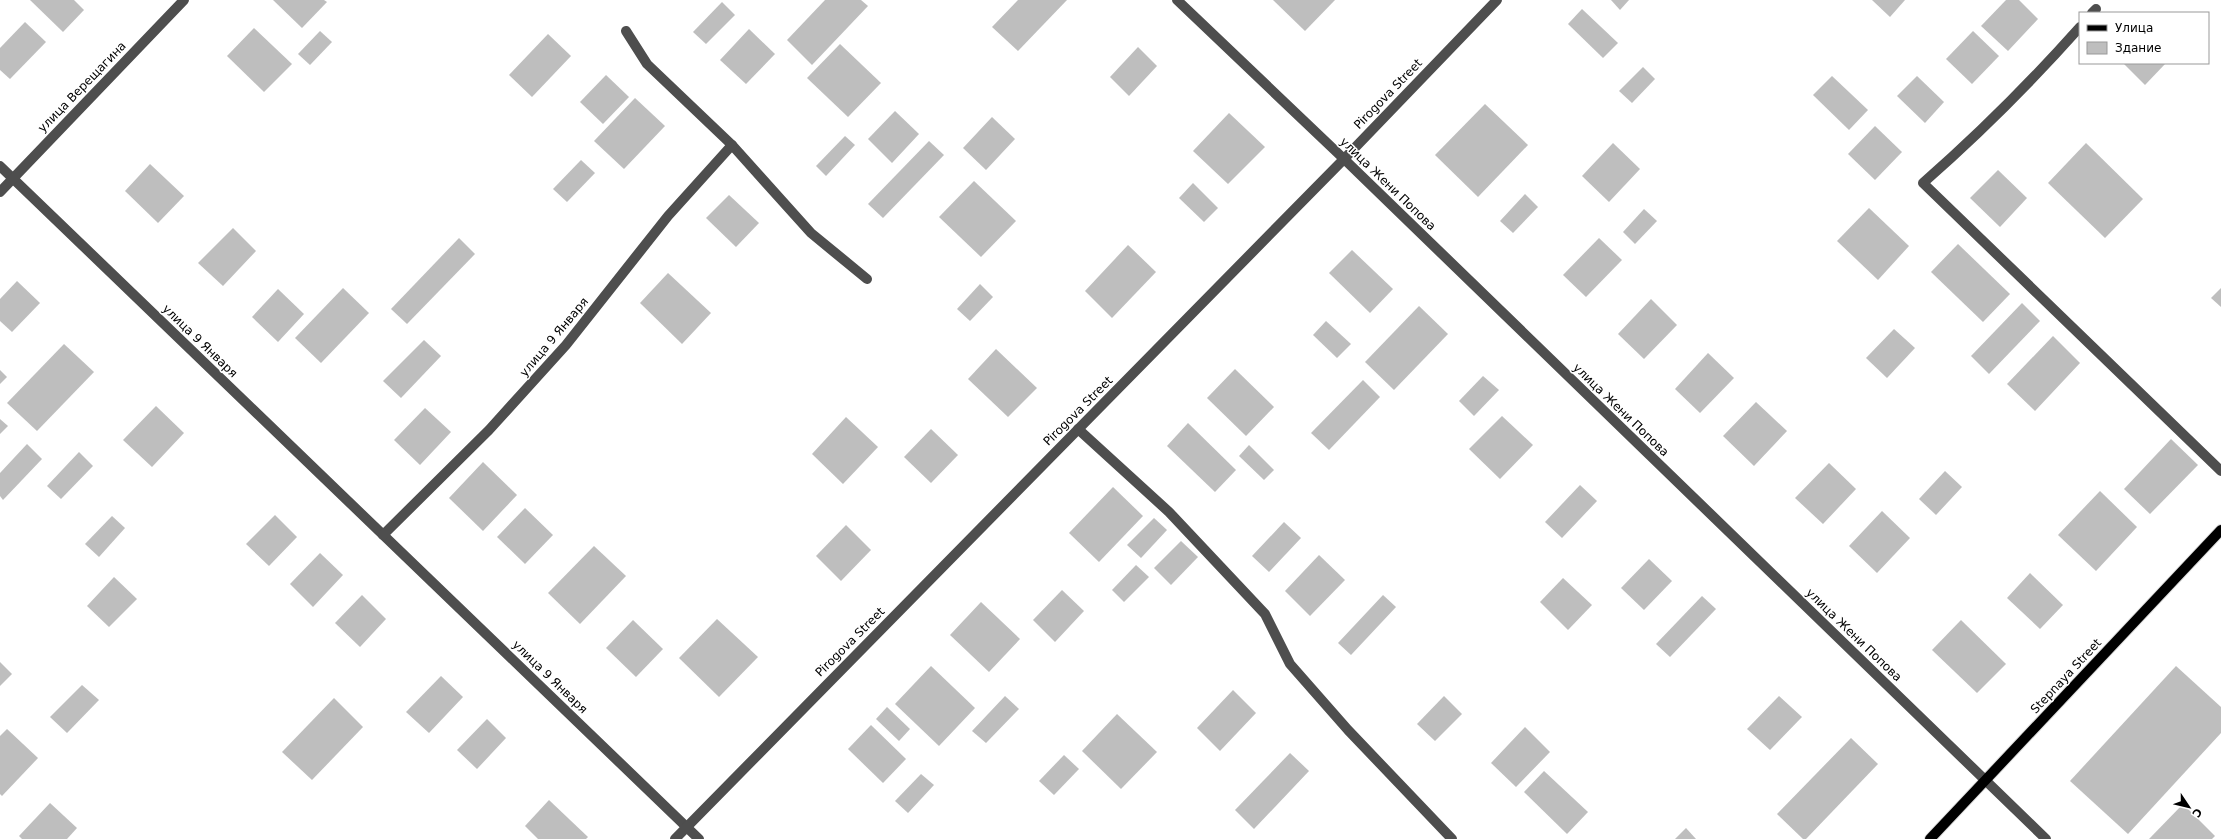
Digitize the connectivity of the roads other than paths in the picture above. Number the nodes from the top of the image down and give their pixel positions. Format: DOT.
graph roads {
  1 [pos="184,0"];
  2 [pos="1177,0"];
  3 [pos="1497,0"];
  4 [pos="2079,27"];
  5 [pos="626,31"];
  6 [pos="732,145"];
  7 [pos="1344,159"];
  8 [pos="0,166"];
  9 [pos="13,178"];
  10 [pos="0,192"];
  11 [pos="868,279"];
  12 [pos="1078,429"];
  13 [pos="2221,471"];
  14 [pos="2221,530"];
  15 [pos="383,535"];
  16 [pos="1986,781"];
  17 [pos="686,827"];
  18 [pos="675,839"];
  19 [pos="699,839"];
  20 [pos="1452,839"];
  21 [pos="1930,839"];
  22 [pos="2046,839"];
  1 -- 9 [label="street, улица Верещагина"];
  2 -- 7 [label="street, улица Жени Попова"];
  3 -- 7 [label="street, Pirogova Street"];
  4 -- 13 [label="street"];
  5 -- 6 [label="street"];
  6 -- 11 [label="street"];
  6 -- 15 [label="street, улица 9 Января"];
  7 -- 12 [label="street, Pirogova Street"];
  7 -- 16 [label="street, улица Жени Попова"];
  8 -- 9 [label="street, улица 9 Января"];
  9 -- 10 [label="street, улица Верещагина"];
  9 -- 15 [label="street, улица 9 Января"];
  12 -- 17 [label="street, Pirogova Street"];
  12 -- 20 [label="street"];
  14 -- 16 [label="main road, Stepnaya Street"];
  15 -- 17 [label="street, улица 9 Января"];
  16 -- 21 [label="main road, Stepnaya Street"];
  16 -- 22 [label="street, улица Жени Попова"];
  17 -- 18 [label="street, Pirogova Street"];
  17 -- 19 [label="street, улица 9 Января"];
}
